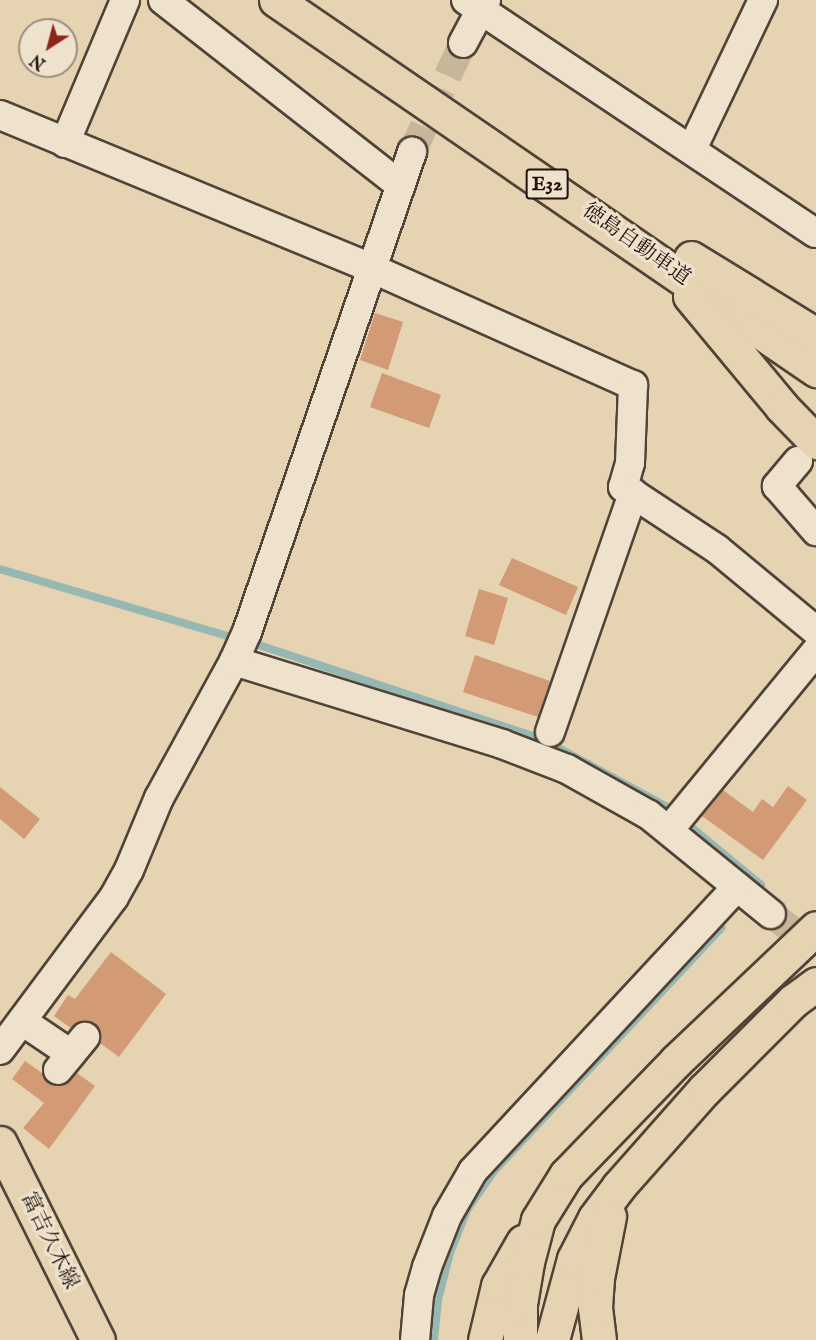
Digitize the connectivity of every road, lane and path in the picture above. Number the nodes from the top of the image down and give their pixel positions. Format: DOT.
graph roads {
  1 [pos="125,0"];
  2 [pos="163,0"];
  3 [pos="276,0"];
  4 [pos="763,0"];
  5 [pos="477,3"];
  6 [pos="334,38"];
  7 [pos="463,44"];
  8 [pos="0,115"];
  9 [pos="64,143"];
  10 [pos="692,149"];
  11 [pos="412,152"];
  12 [pos="400,185"];
  13 [pos="816,233"];
  14 [pos="662,263"];
  15 [pos="371,268"];
  16 [pos="816,335"];
  17 [pos="816,370"];
  18 [pos="807,452"];
  19 [pos="633,493"];
  20 [pos="816,531"];
  21 [pos="816,631"];
  22 [pos="240,647"];
  23 [pos="816,651"];
  24 [pos="550,732"];
  25 [pos="678,819"];
  26 [pos="737,887"];
  27 [pos="816,902"];
  28 [pos="771,914"];
  29 [pos="816,928"];
  30 [pos="816,976"];
  31 [pos="758,985"];
  32 [pos="805,992"];
  33 [pos="22,1021"];
  34 [pos="0,1050"];
  35 [pos="71,1054"];
  36 [pos="0,1143"];
  37 [pos="618,1186"];
  38 [pos="538,1220"];
  39 [pos="98,1340"];
  40 [pos="415,1340"];
  41 [pos="485,1340"];
  42 [pos="520,1340"];
  43 [pos="552,1340"];
  44 [pos="599,1340"];
  1 -- 9 [label="street"];
  2 -- 12 [label="street"];
  3 -- 6 [label="main road, 徳島自動車道 / E32"];
  4 -- 10 [label="street"];
  5 -- 7 [label="street"];
  5 -- 10 [label="street"];
  6 -- 14 [label="main road, 徳島自動車道 / E32"];
  6 -- 16 [label="main road"];
  8 -- 9 [label="street"];
  9 -- 15 [label="street"];
  10 -- 13 [label="street"];
  11 -- 12 [label="street"];
  12 -- 15 [label="street"];
  14 -- 17 [label="main road, 徳島自動車道 / E32"];
  14 -- 18 [label="main road"];
  15 -- 19 [label="street"];
  15 -- 22 [label="street"];
  18 -- 20 [label="street"];
  19 -- 21 [label="street"];
  19 -- 24 [label="street"];
  22 -- 25 [label="street"];
  22 -- 33 [label="street"];
  23 -- 25 [label="street"];
  25 -- 26 [label="street"];
  26 -- 28 [label="street"];
  26 -- 40 [label="street"];
  27 -- 31 [label="main road"];
  29 -- 31 [label="main road"];
  30 -- 32 [label="main road"];
  31 -- 38 [label="main road"];
  32 -- 37 [label="main road"];
  33 -- 34 [label="street"];
  33 -- 35 [label="street"];
  36 -- 39 [label="main road, 富吉久木線"];
  37 -- 43 [label="main road"];
  37 -- 44 [label="main road"];
  38 -- 41 [label="main road"];
  38 -- 42 [label="main road"];
}
